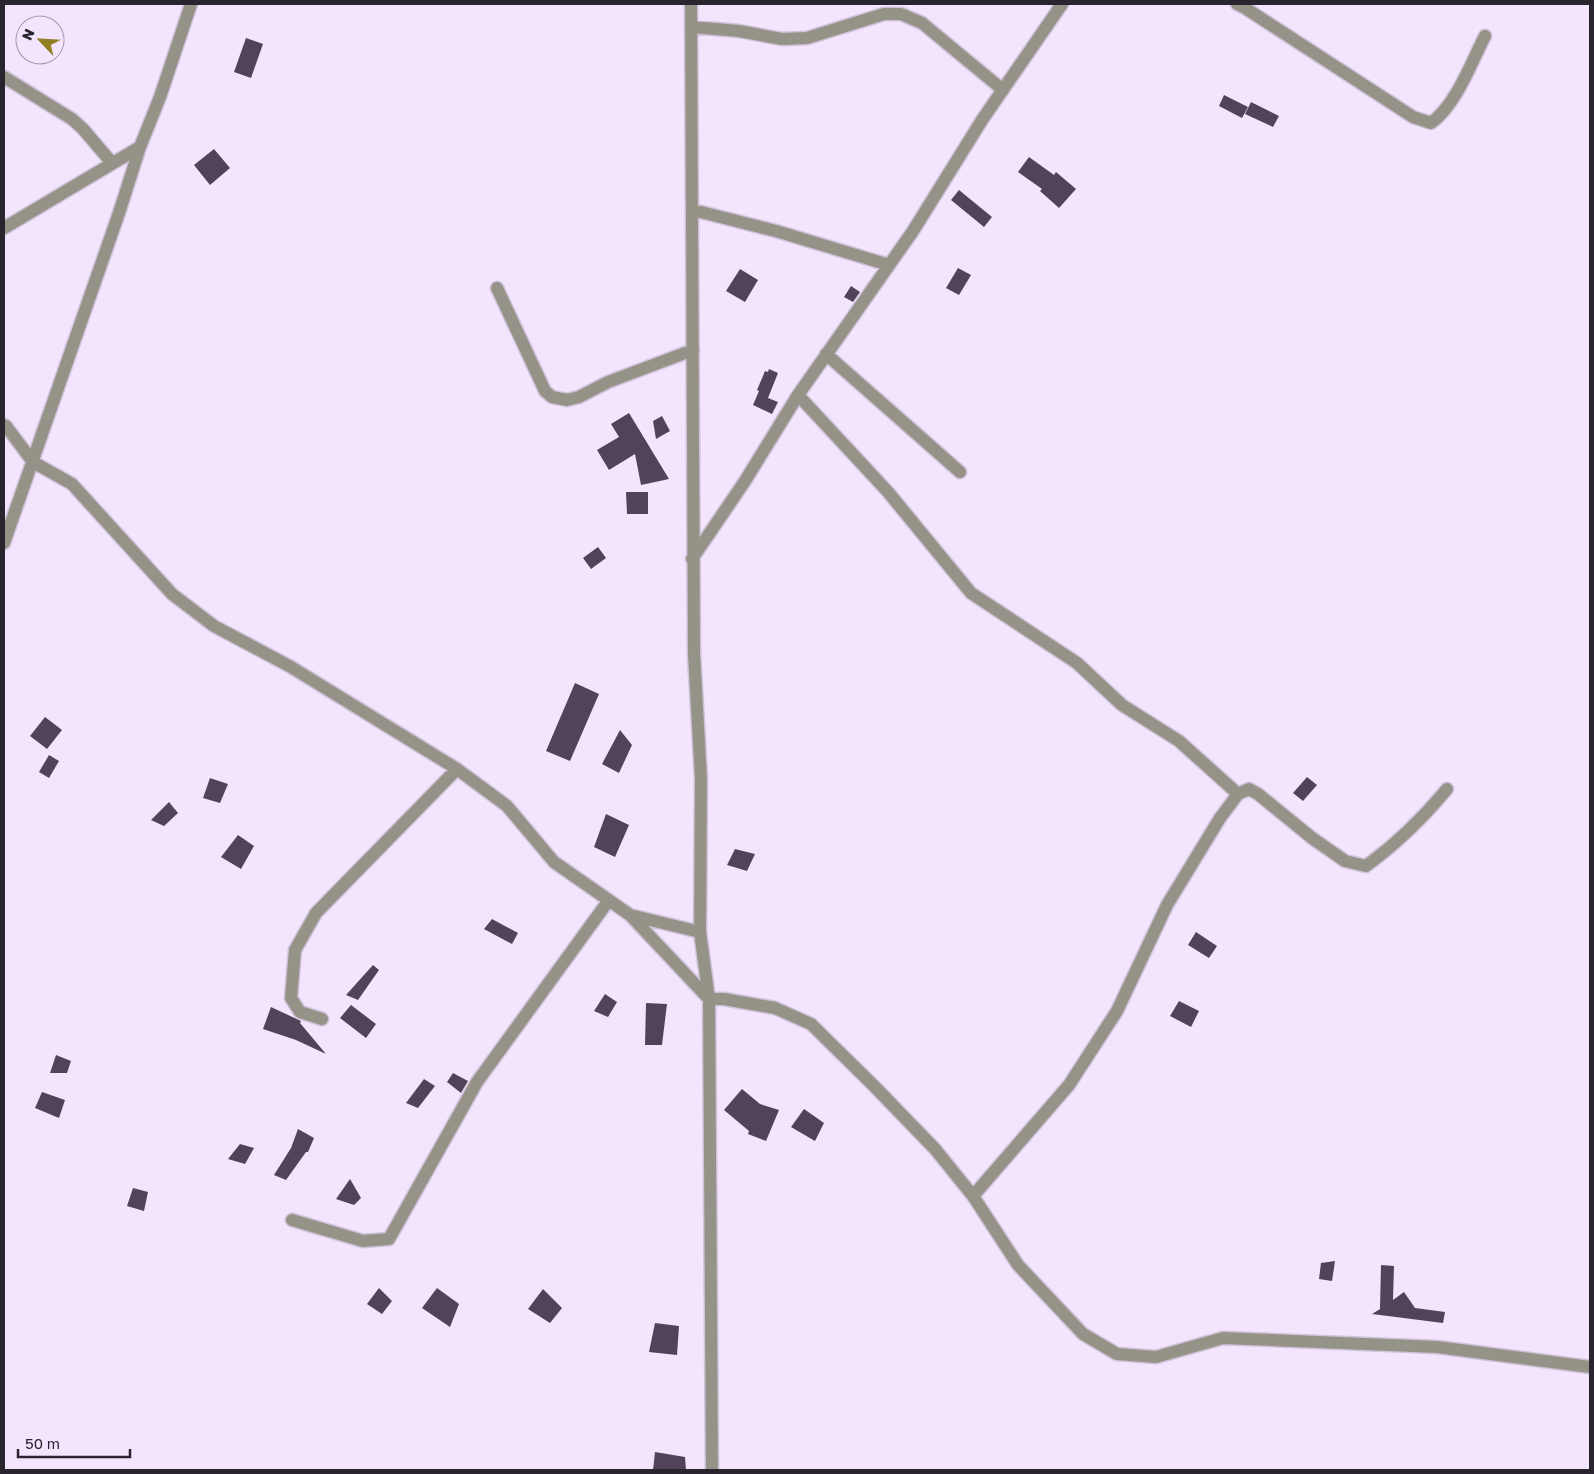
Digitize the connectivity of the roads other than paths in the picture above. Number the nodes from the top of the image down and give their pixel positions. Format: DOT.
graph roads {
  1 [pos="191,4"];
  2 [pos="692,4"];
  3 [pos="1062,4"];
  4 [pos="1237,4"];
  5 [pos="692,26"];
  6 [pos="1485,36"];
  7 [pos="4,76"];
  8 [pos="1003,90"];
  9 [pos="140,147"];
  10 [pos="112,164"];
  11 [pos="693,210"];
  12 [pos="4,228"];
  13 [pos="889,265"];
  14 [pos="497,288"];
  15 [pos="693,350"];
  16 [pos="826,354"];
  17 [pos="798,396"];
  18 [pos="4,425"];
  19 [pos="33,462"];
  20 [pos="960,472"];
  21 [pos="4,544"];
  22 [pos="692,560"];
  23 [pos="457,769"];
  24 [pos="1447,789"];
  25 [pos="1238,794"];
  26 [pos="608,900"];
  27 [pos="630,916"];
  28 [pos="700,932"];
  29 [pos="709,1000"];
  30 [pos="322,1019"];
  31 [pos="973,1196"];
  32 [pos="292,1220"];
  33 [pos="1590,1367"];
  34 [pos="712,1470"];
  1 -- 9 [label="street"];
  2 -- 5 [label="street"];
  3 -- 8 [label="street"];
  4 -- 6 [label="street"];
  5 -- 8 [label="street"];
  5 -- 11 [label="street"];
  7 -- 10 [label="street"];
  8 -- 13 [label="street"];
  9 -- 10 [label="street"];
  9 -- 19 [label="street"];
  10 -- 12 [label="street"];
  11 -- 13 [label="street"];
  11 -- 15 [label="street"];
  13 -- 16 [label="street"];
  14 -- 15 [label="street"];
  15 -- 22 [label="street"];
  16 -- 17 [label="street"];
  16 -- 20 [label="street"];
  17 -- 22 [label="street"];
  17 -- 25 [label="street"];
  18 -- 19 [label="street"];
  19 -- 21 [label="street"];
  19 -- 23 [label="street"];
  22 -- 28 [label="street"];
  23 -- 26 [label="street"];
  23 -- 30 [label="street"];
  24 -- 25 [label="street"];
  25 -- 31 [label="street"];
  26 -- 27 [label="street"];
  26 -- 32 [label="street"];
  27 -- 28 [label="street"];
  27 -- 29 [label="street"];
  28 -- 29 [label="street"];
  29 -- 31 [label="street"];
  29 -- 34 [label="street"];
  31 -- 33 [label="street"];
}
